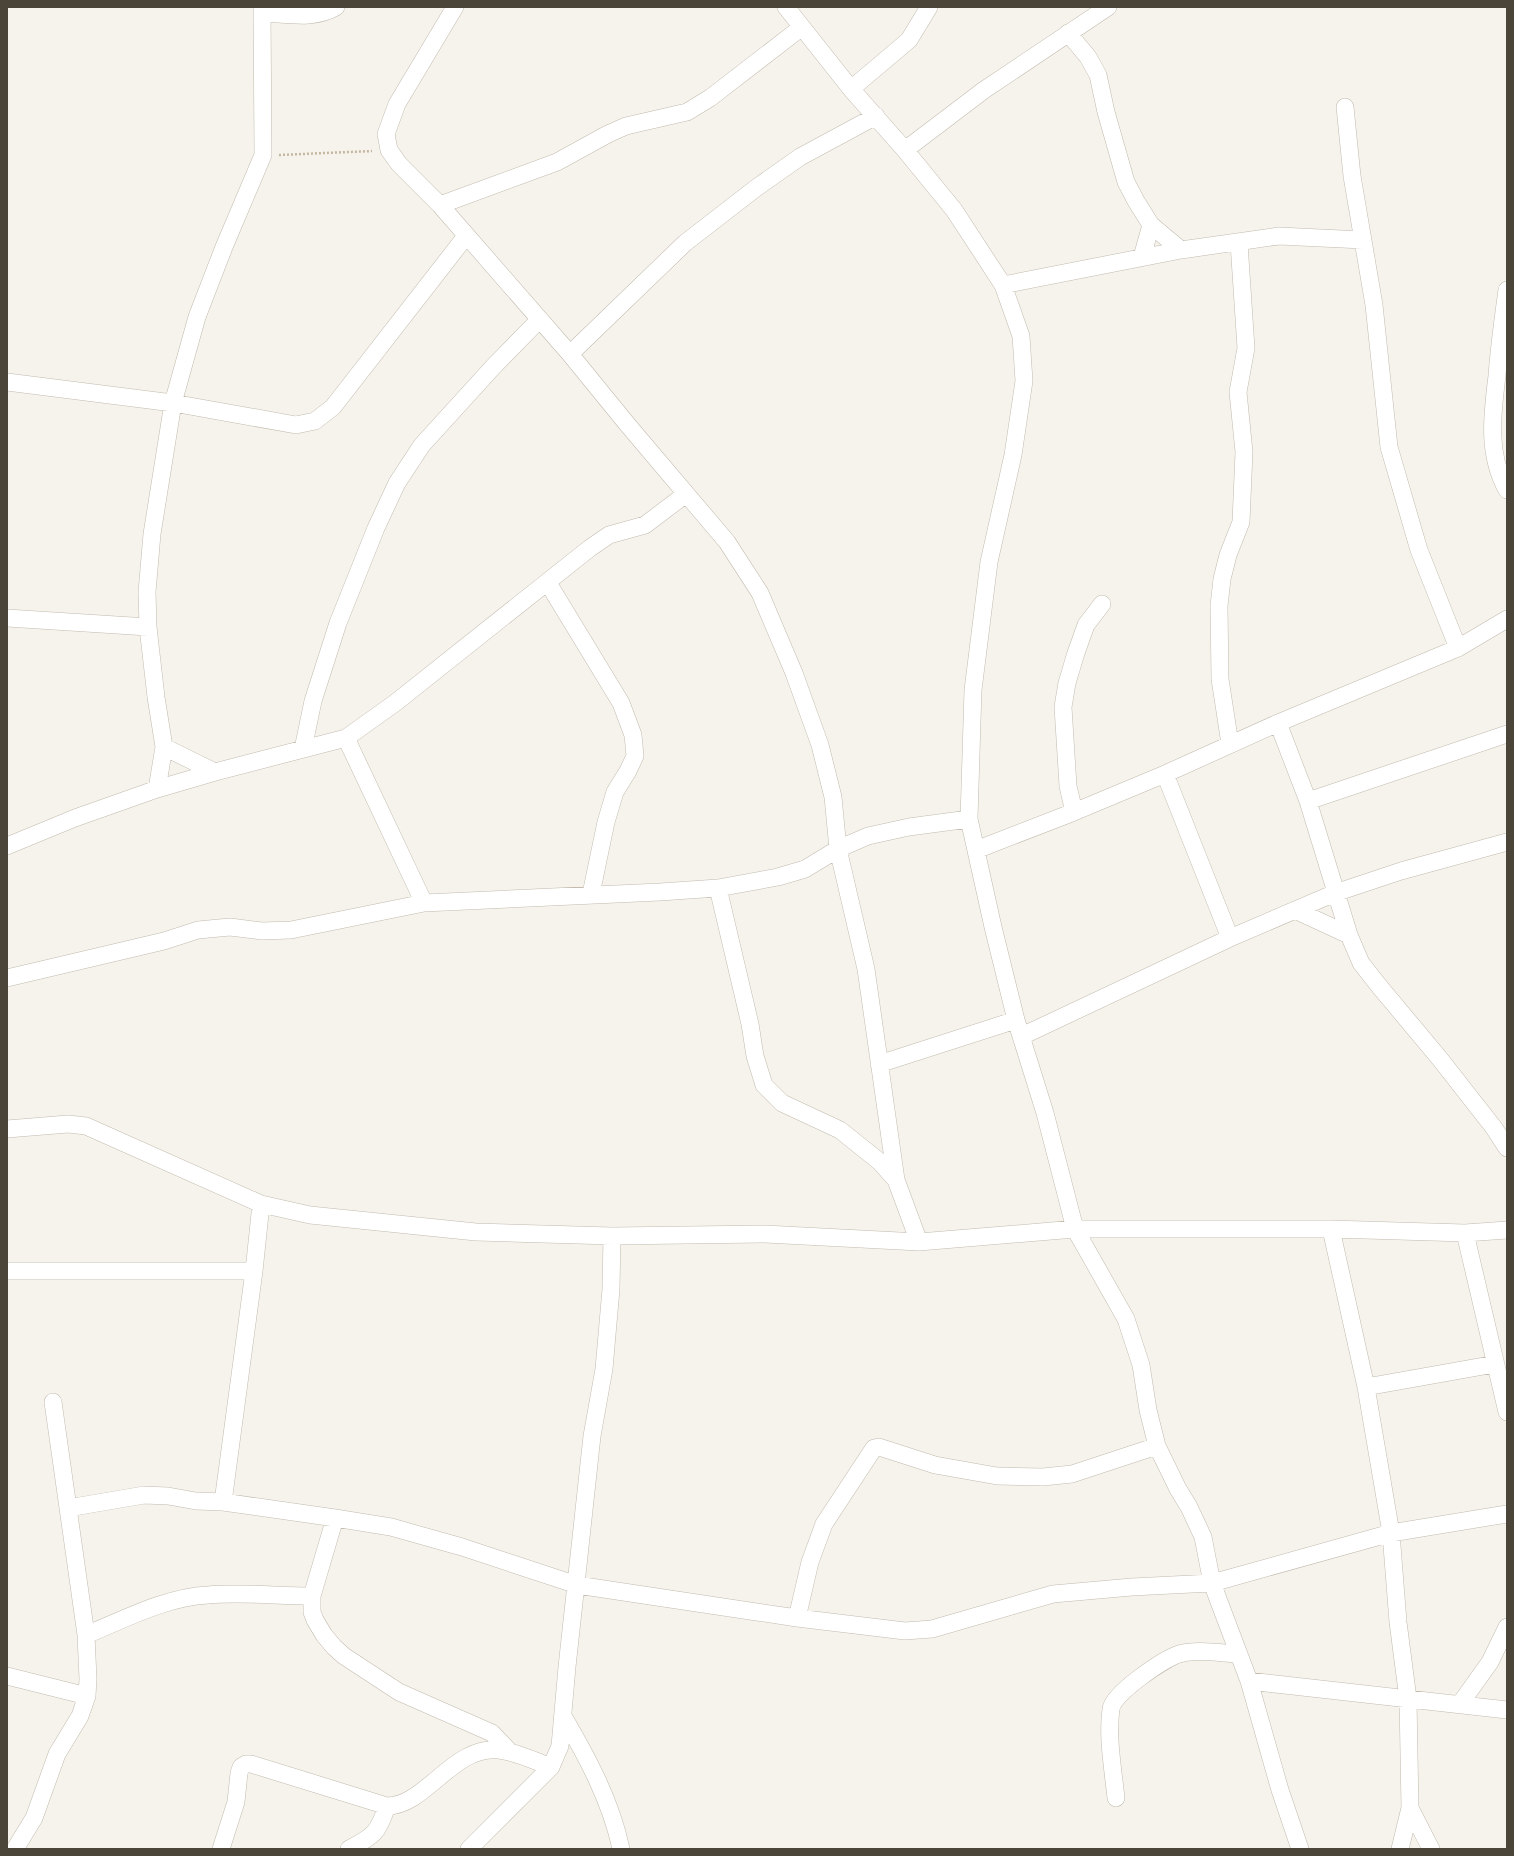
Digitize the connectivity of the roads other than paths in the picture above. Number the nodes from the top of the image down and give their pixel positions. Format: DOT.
graph roads {
  1 [pos="336,7"];
  2 [pos="455,7"];
  3 [pos="929,7"];
  4 [pos="1108,7"];
  5 [pos="792,9"];
  6 [pos="262,10"];
  7 [pos="802,27"];
  8 [pos="1068,33"];
  9 [pos="851,89"];
  10 [pos="1344,107"];
  11 [pos="876,116"];
  12 [pos="905,150"];
  13 [pos="440,205"];
  14 [pos="1151,225"];
  15 [pos="466,236"];
  16 [pos="1363,240"];
  17 [pos="1239,243"];
  18 [pos="1181,250"];
  19 [pos="1142,257"];
  20 [pos="1002,285"];
  21 [pos="1507,290"];
  22 [pos="539,320"];
  23 [pos="570,354"];
  24 [pos="7,382"];
  25 [pos="173,403"];
  26 [pos="1507,490"];
  27 [pos="686,494"];
  28 [pos="548,583"];
  29 [pos="1102,604"];
  30 [pos="7,618"];
  31 [pos="1507,620"];
  32 [pos="148,627"];
  33 [pos="1458,648"];
  34 [pos="1278,723"];
  35 [pos="1507,734"];
  36 [pos="346,738"];
  37 [pos="1230,744"];
  38 [pos="164,747"];
  39 [pos="303,749"];
  40 [pos="215,772"];
  41 [pos="1165,774"];
  42 [pos="157,789"];
  43 [pos="1308,801"];
  44 [pos="1074,812"];
  45 [pos="969,819"];
  46 [pos="1507,842"];
  47 [pos="7,846"];
  48 [pos="838,849"];
  49 [pos="976,850"];
  50 [pos="718,888"];
  51 [pos="1335,893"];
  52 [pos="591,894"];
  53 [pos="424,903"];
  54 [pos="1295,910"];
  55 [pos="1349,935"];
  56 [pos="1230,938"];
  57 [pos="7,978"];
  58 [pos="1016,1020"];
  59 [pos="1022,1036"];
  60 [pos="879,1064"];
  61 [pos="7,1129"];
  62 [pos="1507,1148"];
  63 [pos="896,1180"];
  64 [pos="261,1204"];
  65 [pos="1075,1229"];
  66 [pos="1331,1229"];
  67 [pos="1507,1230"];
  68 [pos="1465,1233"];
  69 [pos="612,1236"];
  70 [pos="919,1242"];
  71 [pos="7,1271"];
  72 [pos="254,1271"];
  73 [pos="1495,1364"];
  74 [pos="1366,1387"];
  75 [pos="53,1402"];
  76 [pos="1507,1412"];
  77 [pos="1157,1446"];
  78 [pos="223,1502"];
  79 [pos="68,1508"];
  80 [pos="1507,1514"];
  81 [pos="335,1518"];
  82 [pos="1391,1533"];
  83 [pos="1212,1583"];
  84 [pos="577,1585"];
  85 [pos="312,1596"];
  86 [pos="797,1618"];
  87 [pos="1507,1627"];
  88 [pos="86,1634"];
  89 [pos="1237,1654"];
  90 [pos="7,1676"];
  91 [pos="1249,1681"];
  92 [pos="87,1696"];
  93 [pos="1408,1699"];
  94 [pos="1460,1704"];
  95 [pos="1507,1710"];
  96 [pos="563,1716"];
  97 [pos="510,1752"];
  98 [pos="552,1767"];
  99 [pos="1116,1798"];
  100 [pos="387,1806"];
  101 [pos="1410,1808"];
  102 [pos="15,1849"];
  103 [pos="221,1849"];
  104 [pos="348,1849"];
  105 [pos="469,1849"];
  106 [pos="621,1849"];
  107 [pos="1300,1849"];
  108 [pos="1400,1849"];
  109 [pos="1431,1849"];
  1 -- 6 [label="street"];
  2 -- 13 [label="street"];
  3 -- 9 [label="street"];
  4 -- 8 [label="street"];
  5 -- 7 [label="street"];
  6 -- 25 [label="street"];
  7 -- 9 [label="street"];
  7 -- 13 [label="street"];
  8 -- 12 [label="street"];
  8 -- 14 [label="street"];
  9 -- 11 [label="street"];
  10 -- 16 [label="street"];
  11 -- 12 [label="street"];
  11 -- 23 [label="street"];
  12 -- 20 [label="street"];
  13 -- 15 [label="street"];
  14 -- 18 [label="street"];
  14 -- 19 [label="street"];
  15 -- 22 [label="street"];
  15 -- 25 [label="street"];
  16 -- 17 [label="street"];
  16 -- 33 [label="street"];
  17 -- 18 [label="street"];
  17 -- 37 [label="street"];
  18 -- 19 [label="street"];
  19 -- 20 [label="street"];
  20 -- 45 [label="street"];
  21 -- 26 [label="street"];
  22 -- 23 [label="street"];
  22 -- 39 [label="street"];
  23 -- 27 [label="street"];
  24 -- 25 [label="street"];
  25 -- 32 [label="street"];
  27 -- 28 [label="street"];
  27 -- 48 [label="street"];
  28 -- 36 [label="street"];
  28 -- 52 [label="street"];
  29 -- 44 [label="street"];
  30 -- 32 [label="street"];
  31 -- 33 [label="street"];
  32 -- 38 [label="street"];
  33 -- 34 [label="street"];
  34 -- 37 [label="street"];
  34 -- 43 [label="street"];
  35 -- 43 [label="street"];
  36 -- 39 [label="street"];
  36 -- 53 [label="street"];
  37 -- 41 [label="street"];
  38 -- 40 [label="street"];
  38 -- 42 [label="street"];
  39 -- 40 [label="street"];
  40 -- 42 [label="street"];
  41 -- 44 [label="street"];
  41 -- 56 [label="street"];
  42 -- 47 [label="street"];
  43 -- 51 [label="street"];
  44 -- 49 [label="street"];
  45 -- 48 [label="street"];
  45 -- 49 [label="street"];
  46 -- 51 [label="street"];
  48 -- 50 [label="street"];
  48 -- 60 [label="street"];
  49 -- 58 [label="street"];
  50 -- 52 [label="street"];
  50 -- 63 [label="street"];
  51 -- 54 [label="street"];
  51 -- 55 [label="street"];
  52 -- 53 [label="street"];
  53 -- 57 [label="street"];
  54 -- 55 [label="street"];
  54 -- 56 [label="street"];
  55 -- 62 [label="street"];
  56 -- 59 [label="street"];
  58 -- 59 [label="street"];
  58 -- 60 [label="street"];
  59 -- 65 [label="street"];
  60 -- 63 [label="street"];
  61 -- 64 [label="street"];
  63 -- 70 [label="street"];
  64 -- 69 [label="street"];
  64 -- 72 [label="street"];
  65 -- 66 [label="street"];
  65 -- 70 [label="street"];
  65 -- 77 [label="street"];
  66 -- 68 [label="street"];
  66 -- 74 [label="street"];
  67 -- 68 [label="street"];
  68 -- 73 [label="street"];
  69 -- 70 [label="street"];
  69 -- 84 [label="street"];
  71 -- 72 [label="street"];
  72 -- 78 [label="street"];
  73 -- 74 [label="street"];
  73 -- 76 [label="street"];
  74 -- 82 [label="street"];
  75 -- 79 [label="street"];
  77 -- 83 [label="street"];
  77 -- 86 [label="street"];
  78 -- 79 [label="street"];
  78 -- 81 [label="street"];
  79 -- 88 [label="street"];
  80 -- 82 [label="street"];
  81 -- 84 [label="street"];
  81 -- 85 [label="street"];
  82 -- 83 [label="street"];
  82 -- 93 [label="street"];
  83 -- 86 [label="street"];
  83 -- 89 [label="street"];
  84 -- 86 [label="street"];
  84 -- 96 [label="street"];
  85 -- 88 [label="street"];
  85 -- 97 [label="street"];
  87 -- 94 [label="street"];
  88 -- 92 [label="street"];
  89 -- 91 [label="street"];
  89 -- 99 [label="street"];
  90 -- 92 [label="street"];
  91 -- 93 [label="street"];
  91 -- 107 [label="street"];
  92 -- 102 [label="street"];
  93 -- 94 [label="street"];
  93 -- 101 [label="street"];
  94 -- 95 [label="street"];
  96 -- 98 [label="street"];
  96 -- 106 [label="street"];
  97 -- 98 [label="street"];
  97 -- 100 [label="street"];
  98 -- 105 [label="street"];
  100 -- 103 [label="street"];
  100 -- 104 [label="street"];
  101 -- 108 [label="street"];
  101 -- 109 [label="street"];
}
